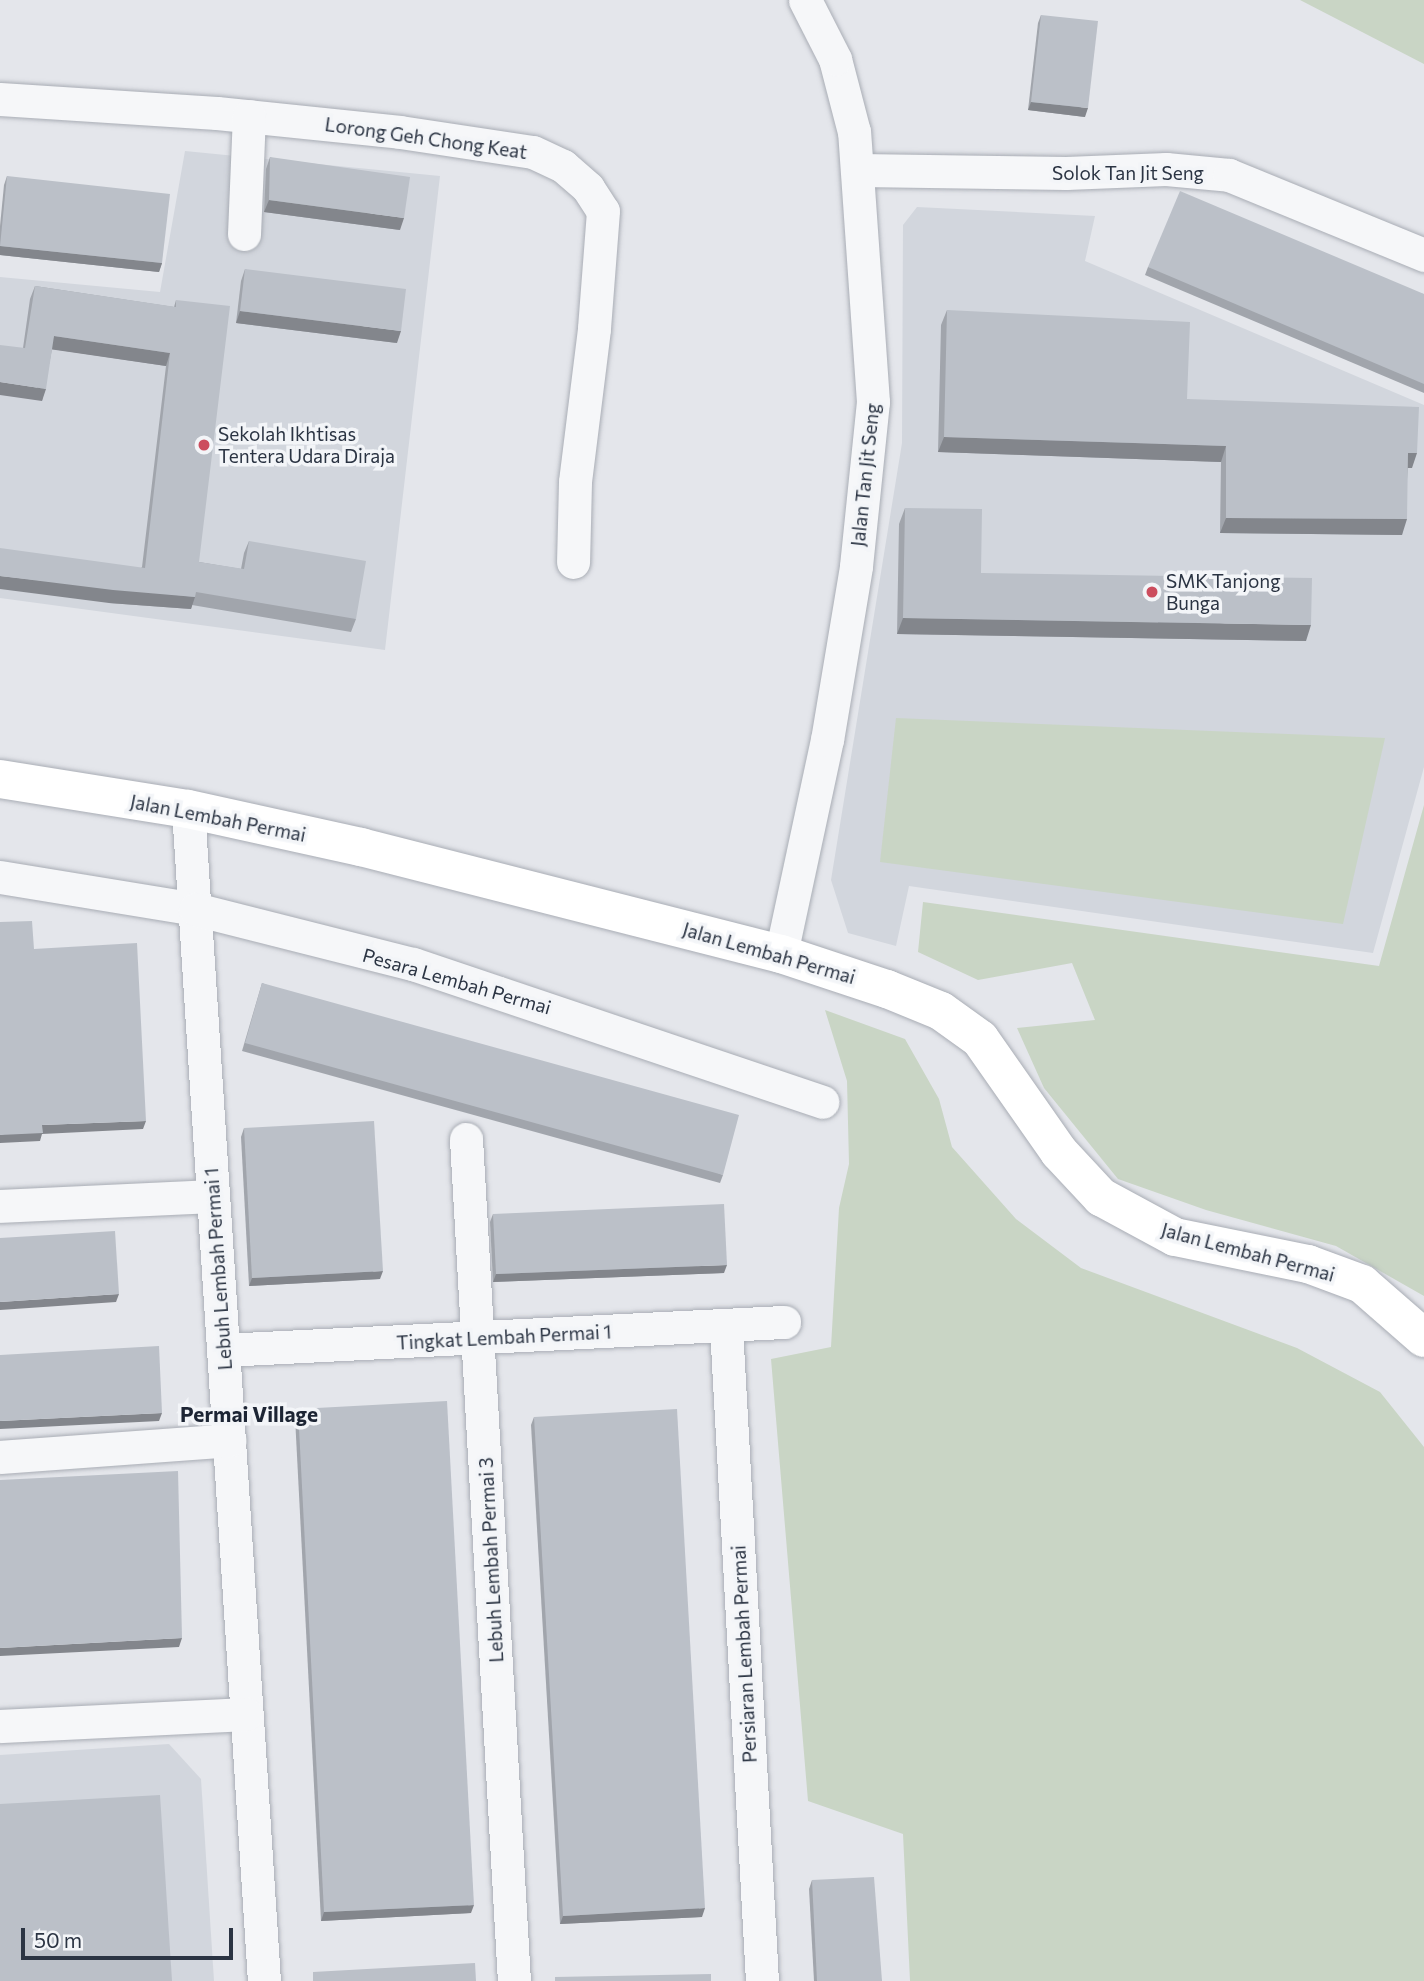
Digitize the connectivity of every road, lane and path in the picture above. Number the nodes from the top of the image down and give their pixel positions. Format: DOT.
graph roads {
  1 [pos="805,0"];
  2 [pos="0,99"];
  3 [pos="249,116"];
  4 [pos="859,170"];
  5 [pos="244,234"];
  6 [pos="1424,255"];
  7 [pos="573,562"];
  8 [pos="0,779"];
  9 [pos="188,809"];
  10 [pos="0,877"];
  11 [pos="195,909"];
  12 [pos="781,954"];
  13 [pos="822,1102"];
  14 [pos="466,1139"];
  15 [pos="213,1196"];
  16 [pos="0,1206"];
  17 [pos="784,1322"];
  18 [pos="726,1327"];
  19 [pos="478,1338"];
  20 [pos="1424,1338"];
  21 [pos="223,1350"];
  22 [pos="229,1440"];
  23 [pos="0,1457"];
  24 [pos="246,1714"];
  25 [pos="0,1726"];
  26 [pos="264,1981"];
  27 [pos="514,1981"];
  28 [pos="762,1981"];
  1 -- 4 [label="street, Jalan Tan Jit Seng"];
  2 -- 3 [label="street, Lorong Geh Chong Keat"];
  3 -- 5 [label="street"];
  3 -- 7 [label="street, Lorong Geh Chong Keat"];
  4 -- 6 [label="street, Solok Tan Jit Seng"];
  4 -- 12 [label="street, Jalan Tan Jit Seng"];
  8 -- 9 [label="main road, Jalan Lembah Permai"];
  9 -- 11 [label="street, Lebuh Lembah Permai 1"];
  9 -- 12 [label="main road, Jalan Lembah Permai"];
  10 -- 11 [label="street, Pesara Lembah Permai"];
  11 -- 13 [label="street, Pesara Lembah Permai"];
  11 -- 15 [label="street, Lebuh Lembah Permai 1"];
  12 -- 20 [label="main road, Jalan Lembah Permai"];
  14 -- 19 [label="street, Lebuh Lembah Permai 3"];
  15 -- 16 [label="street"];
  15 -- 21 [label="street, Lebuh Lembah Permai 1"];
  17 -- 18 [label="street, Tingkat Lembah Permai 1"];
  18 -- 19 [label="street, Tingkat Lembah Permai 1"];
  18 -- 28 [label="street, Persiaran Lembah Permai"];
  19 -- 21 [label="street, Tingkat Lembah Permai 1"];
  19 -- 27 [label="street, Lebuh Lembah Permai 3"];
  21 -- 22 [label="street, Lebuh Lembah Permai 1"];
  22 -- 23 [label="street"];
  22 -- 24 [label="street, Lebuh Lembah Permai 1"];
  24 -- 25 [label="street"];
  24 -- 26 [label="street, Lebuh Lembah Permai 1"];
}
